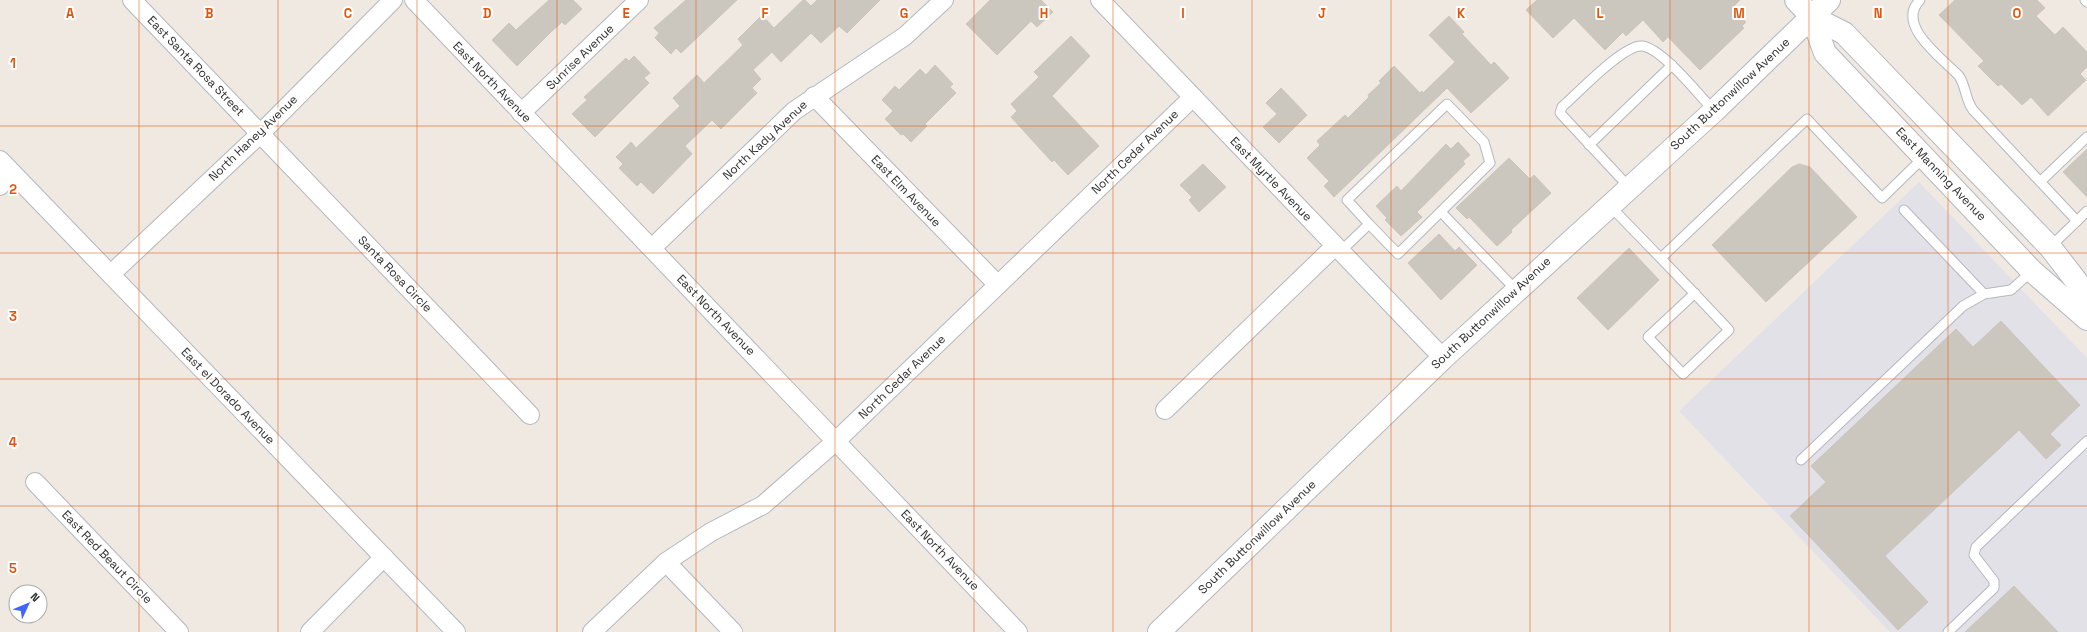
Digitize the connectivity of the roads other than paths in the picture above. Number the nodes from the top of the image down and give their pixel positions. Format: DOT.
graph roads {
  1 [pos="132,0"];
  2 [pos="393,0"];
  3 [pos="414,0"];
  4 [pos="639,0"];
  5 [pos="944,0"];
  6 [pos="1100,0"];
  7 [pos="1796,0"];
  8 [pos="1829,0"];
  9 [pos="1920,0"];
  10 [pos="1812,17"];
  11 [pos="1672,65"];
  12 [pos="814,96"];
  13 [pos="1193,97"];
  14 [pos="1714,111"];
  15 [pos="521,113"];
  16 [pos="261,133"];
  17 [pos="2087,137"];
  18 [pos="1589,145"];
  19 [pos="0,160"];
  20 [pos="1928,161"];
  21 [pos="6,180"];
  22 [pos="2041,181"];
  23 [pos="1629,187"];
  24 [pos="1610,205"];
  25 [pos="1904,210"];
  26 [pos="2087,211"];
  27 [pos="1441,212"];
  28 [pos="2077,220"];
  29 [pos="1369,224"];
  30 [pos="2050,247"];
  31 [pos="652,248"];
  32 [pos="1338,249"];
  33 [pos="1661,258"];
  34 [pos="2032,271"];
  35 [pos="111,274"];
  36 [pos="998,285"];
  37 [pos="1516,290"];
  38 [pos="1694,293"];
  39 [pos="1984,294"];
  40 [pos="2087,295"];
  41 [pos="2087,319"];
  42 [pos="1443,358"];
  43 [pos="1165,410"];
  44 [pos="530,415"];
  45 [pos="836,441"];
  46 [pos="2087,441"];
  47 [pos="1801,460"];
  48 [pos="35,482"];
  49 [pos="384,557"];
  50 [pos="666,562"];
  51 [pos="179,632"];
  52 [pos="310,632"];
  53 [pos="456,632"];
  54 [pos="592,632"];
  55 [pos="733,632"];
  56 [pos="1018,632"];
  57 [pos="1159,632"];
  58 [pos="1948,632"];
  1 -- 16 [label="street, East Santa Rosa Street"];
  2 -- 16 [label="street, North Haney Avenue"];
  3 -- 15 [label="street, East North Avenue"];
  4 -- 15 [label="street, Sunrise Avenue"];
  5 -- 12 [label="street, North Kady Avenue"];
  6 -- 13 [label="street, East Myrtle Avenue"];
  7 -- 10 [label="main road, East Manning Avenue"];
  8 -- 10 [label="main road, South Buttonwillow Avenue"];
  9 -- 22 [label="lane"];
  10 -- 14 [label="main road, South Buttonwillow Avenue"];
  10 -- 20 [label="main road, East Manning Avenue"];
  10 -- 30 [label="main road, East Manning Avenue"];
  11 -- 14 [label="lane"];
  11 -- 18 [label="lane"];
  11 -- 18 [label="lane"];
  12 -- 31 [label="street, North Kady Avenue"];
  12 -- 36 [label="street, East Elm Avenue"];
  13 -- 32 [label="street, East Myrtle Avenue"];
  13 -- 36 [label="street, North Cedar Avenue"];
  14 -- 23 [label="main road, South Buttonwillow Avenue"];
  15 -- 31 [label="street, East North Avenue"];
  16 -- 35 [label="street, North Haney Avenue"];
  16 -- 44 [label="street, Santa Rosa Circle"];
  17 -- 22 [label="lane"];
  18 -- 23 [label="lane"];
  19 -- 21 [label="street, East el Dorado Avenue"];
  20 -- 30 [label="main road"];
  20 -- 33 [label="lane"];
  20 -- 34 [label="main road, East Manning Avenue"];
  21 -- 35 [label="street, East el Dorado Avenue"];
  22 -- 28 [label="lane"];
  23 -- 24 [label="main road, South Buttonwillow Avenue"];
  24 -- 33 [label="lane"];
  24 -- 37 [label="main road, South Buttonwillow Avenue"];
  25 -- 39 [label="lane"];
  26 -- 28 [label="lane"];
  27 -- 29 [label="lane"];
  27 -- 29 [label="lane"];
  27 -- 37 [label="lane"];
  28 -- 30 [label="lane"];
  29 -- 32 [label="lane"];
  30 -- 40 [label="main road, East Manning Avenue"];
  31 -- 45 [label="street, East North Avenue"];
  32 -- 42 [label="street, East Myrtle Avenue"];
  32 -- 43 [label="street"];
  33 -- 38 [label="lane"];
  34 -- 39 [label="lane"];
  34 -- 41 [label="main road, East Manning Avenue"];
  35 -- 49 [label="street, East el Dorado Avenue"];
  36 -- 45 [label="street, North Cedar Avenue"];
  37 -- 42 [label="main road, South Buttonwillow Avenue"];
  38 -- 38 [label="lane"];
  39 -- 47 [label="lane"];
  42 -- 57 [label="main road, South Buttonwillow Avenue"];
  45 -- 50 [label="street, North Cedar Avenue"];
  45 -- 56 [label="street, East North Avenue"];
  46 -- 58 [label="lane"];
  48 -- 51 [label="street, East Red Beaut Circle"];
  49 -- 52 [label="street"];
  49 -- 53 [label="street, East el Dorado Avenue"];
  50 -- 54 [label="street, North Cedar Avenue"];
  50 -- 55 [label="street"];
}
